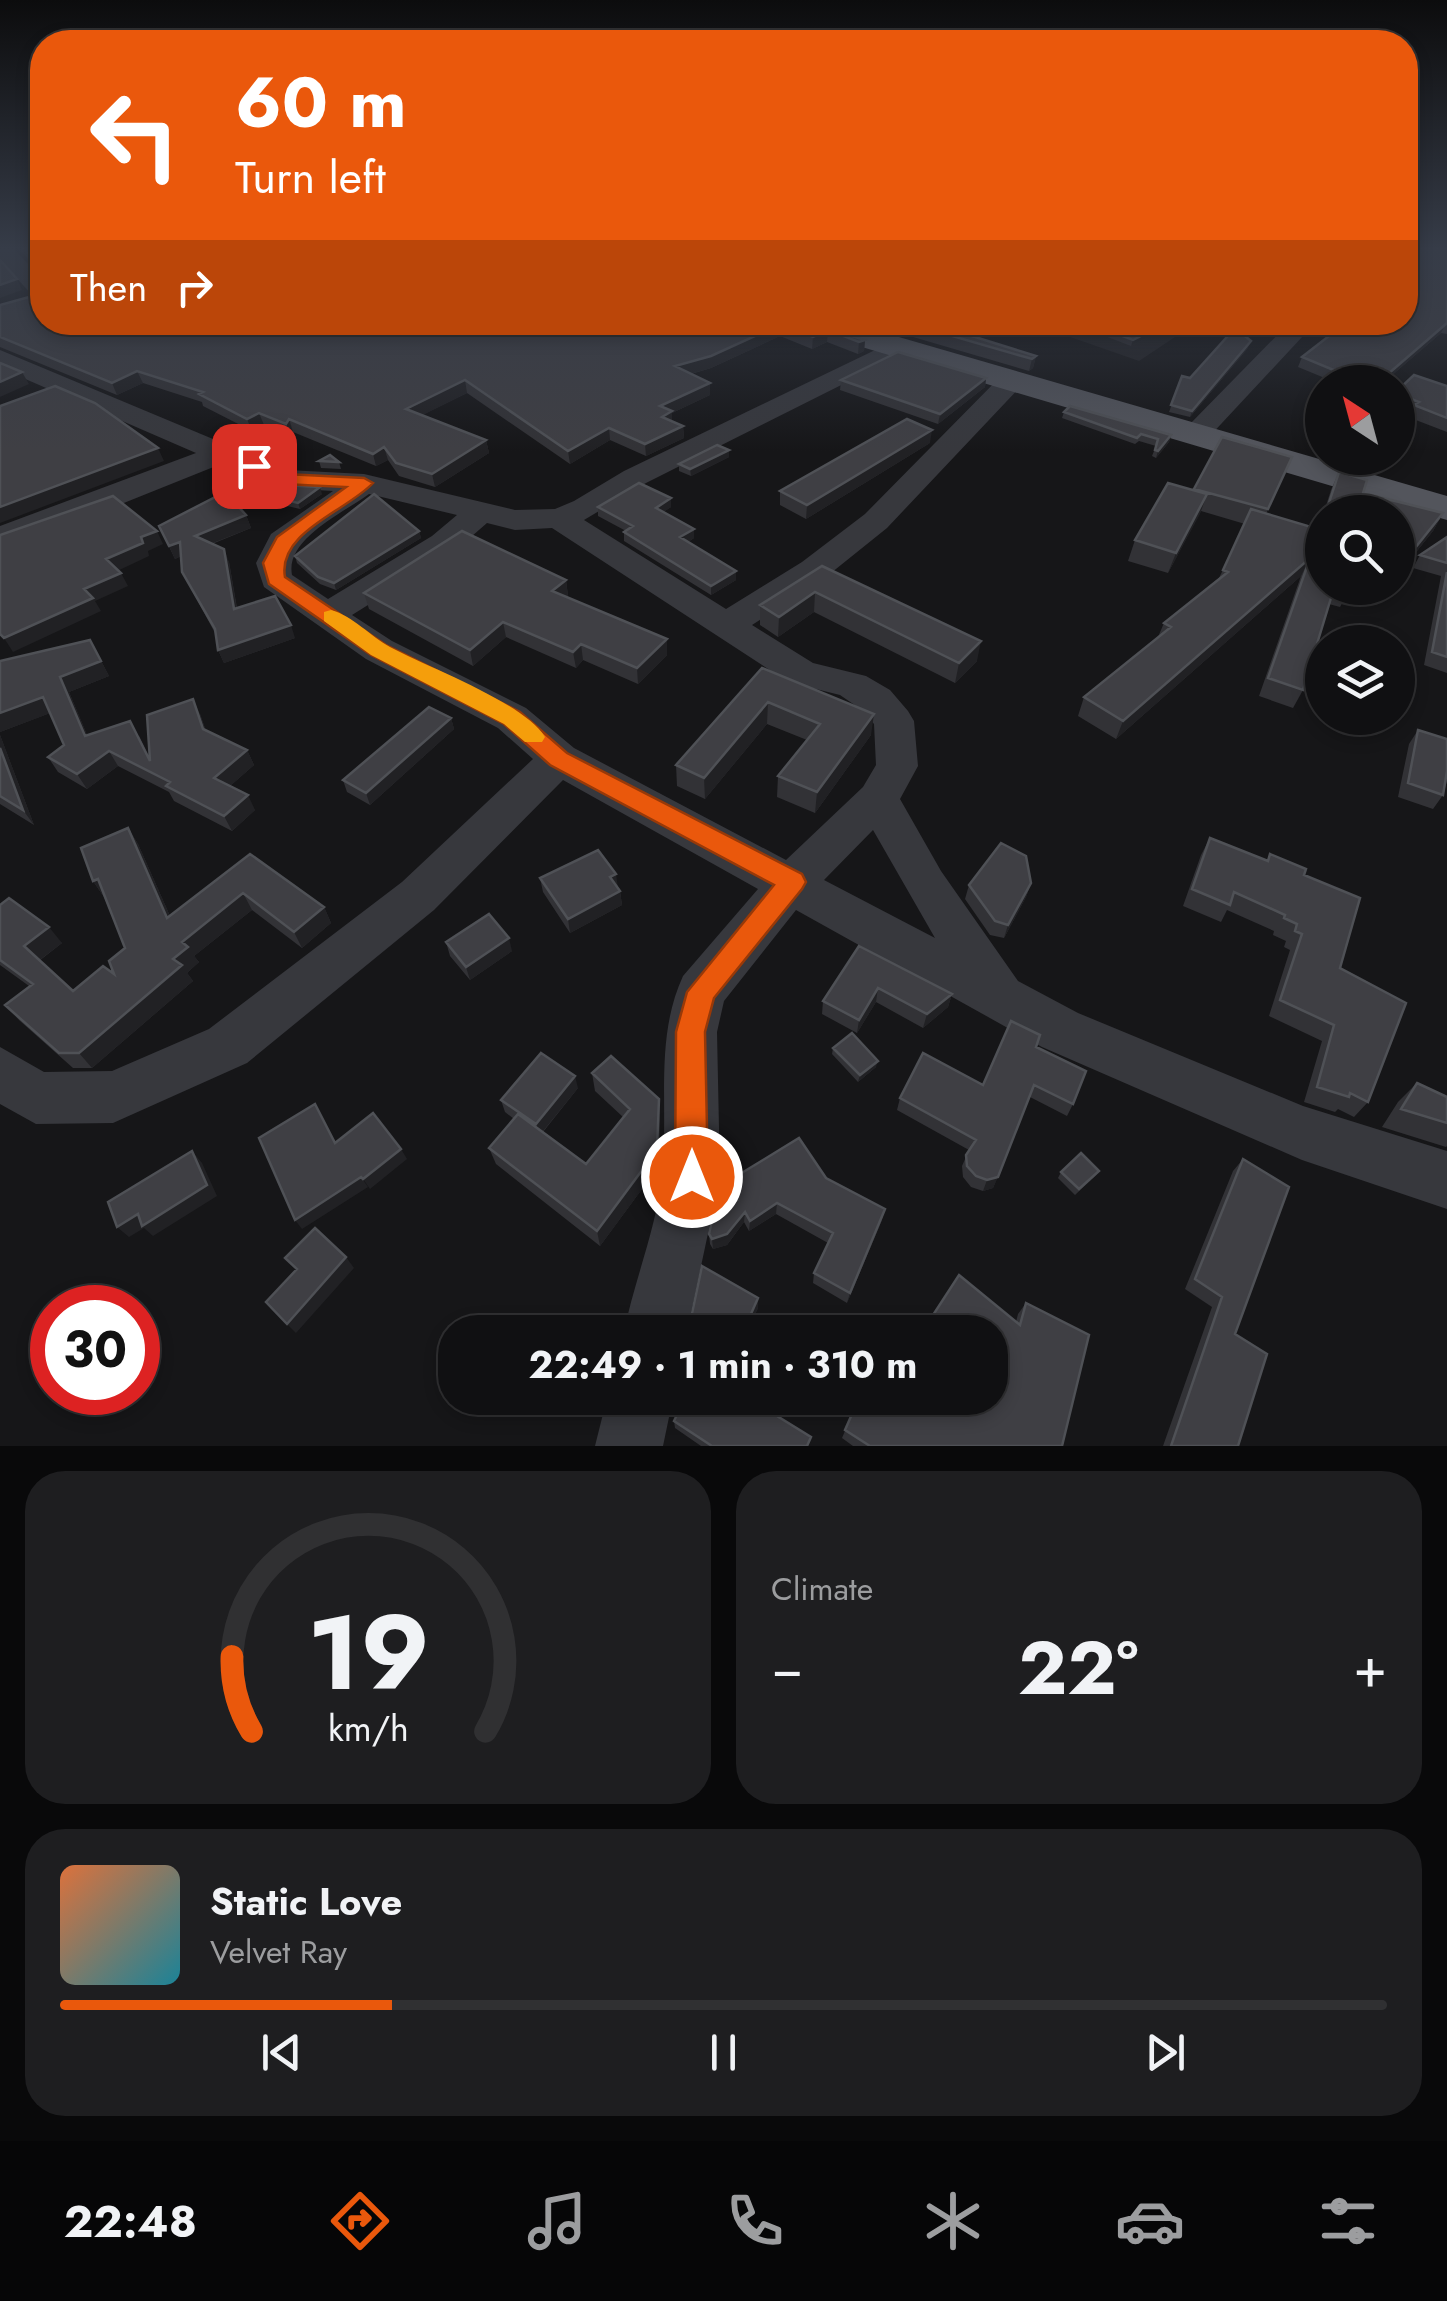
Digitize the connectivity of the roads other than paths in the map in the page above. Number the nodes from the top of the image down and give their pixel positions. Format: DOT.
graph roads {
  1 [pos="857,335"];
  2 [pos="1291,335"];
  3 [pos="898,347"];
  4 [pos="0,358"];
  5 [pos="1012,380"];
  6 [pos="59,385"];
  7 [pos="30,398"];
  8 [pos="1198,432"];
  9 [pos="225,452"];
  10 [pos="364,483"];
  11 [pos="1447,508"];
  12 [pos="478,513"];
  13 [pos="559,518"];
  14 [pos="0,537"];
  15 [pos="328,614"];
  16 [pos="726,624"];
  17 [pos="559,759"];
  18 [pos="878,799"];
  19 [pos="792,882"];
  20 [pos="1001,997"];
  21 [pos="0,1072"];
  22 [pos="1447,1180"];
  23 [pos="659,1315"];
  24 [pos="636,1415"];
  25 [pos="629,1446"];
  1 -- 3 [label="main road"];
  2 -- 8 [label="street"];
  3 -- 5 [label="main road"];
  3 -- 13 [label="street"];
  4 -- 6 [label="street"];
  5 -- 8 [label="main road"];
  5 -- 16 [label="street"];
  6 -- 7 [label="street"];
  6 -- 9 [label="street"];
  8 -- 11 [label="main road"];
  9 -- 10 [label="street"];
  9 -- 14 [label="street"];
  10 -- 12 [label="street"];
  10 -- 15 [label="street"];
  12 -- 13 [label="street"];
  12 -- 15 [label="street"];
  13 -- 16 [label="street"];
  15 -- 17 [label="street"];
  16 -- 18 [label="street"];
  17 -- 19 [label="street"];
  17 -- 21 [label="street"];
  18 -- 19 [label="street"];
  18 -- 20 [label="street"];
  19 -- 20 [label="street"];
  19 -- 23 [label="street"];
  20 -- 22 [label="street"];
  24 -- 25 [label="street"];
}
